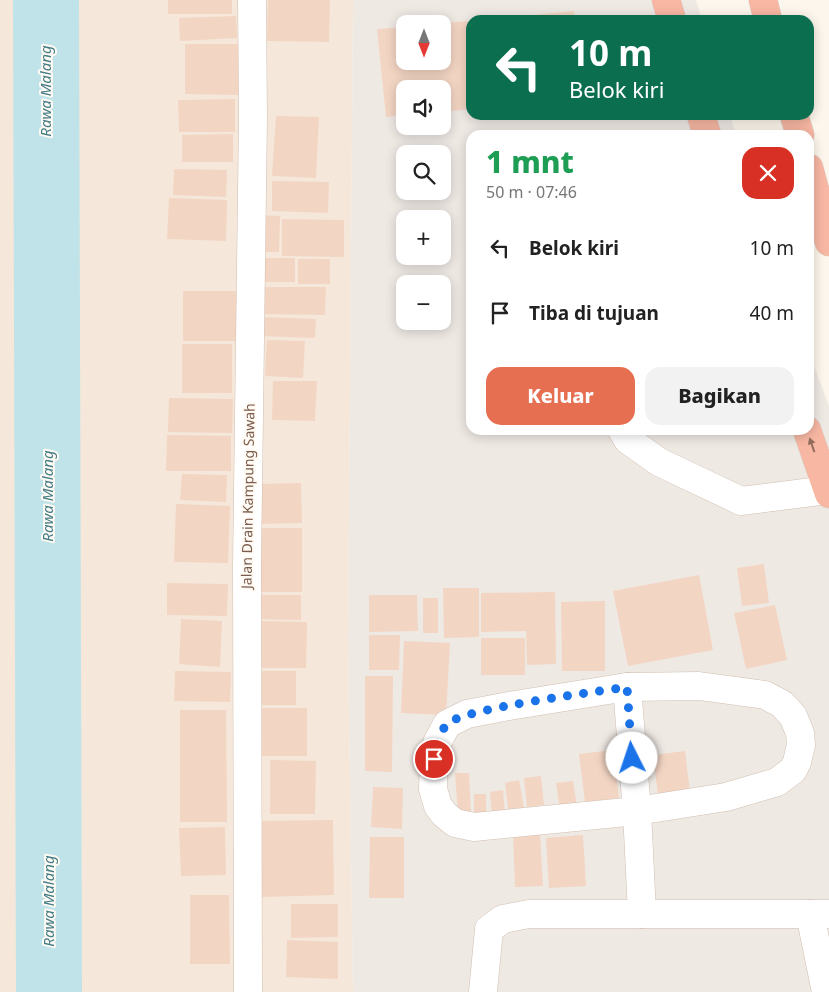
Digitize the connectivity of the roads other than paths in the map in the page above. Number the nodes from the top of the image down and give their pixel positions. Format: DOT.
graph roads {
  1 [pos="252,0"];
  2 [pos="666,0"];
  3 [pos="763,0"];
  4 [pos="670,15"];
  5 [pos="767,15"];
  6 [pos="814,186"];
  7 [pos="829,242"];
  8 [pos="625,435"];
  9 [pos="809,435"];
  10 [pos="828,492"];
  11 [pos="627,687"];
  12 [pos="637,811"];
  13 [pos="642,914"];
  14 [pos="820,914"];
  15 [pos="248,992"];
  16 [pos="483,992"];
  17 [pos="826,992"];
  1 -- 15 [label="street, Jalan Drain Kampung Sawah"];
  2 -- 4 [label="highway"];
  3 -- 5 [label="highway"];
  6 -- 7 [label="highway"];
  8 -- 10 [label="street"];
  10 -- 9 [label="highway, one-way"];
  11 -- 12 [label="street"];
  11 -- 12 [label="street"];
  11 -- 12 [label="street"];
  12 -- 13 [label="street"];
  13 -- 14 [label="street"];
  13 -- 16 [label="street"];
  14 -- 17 [label="street"];
}
